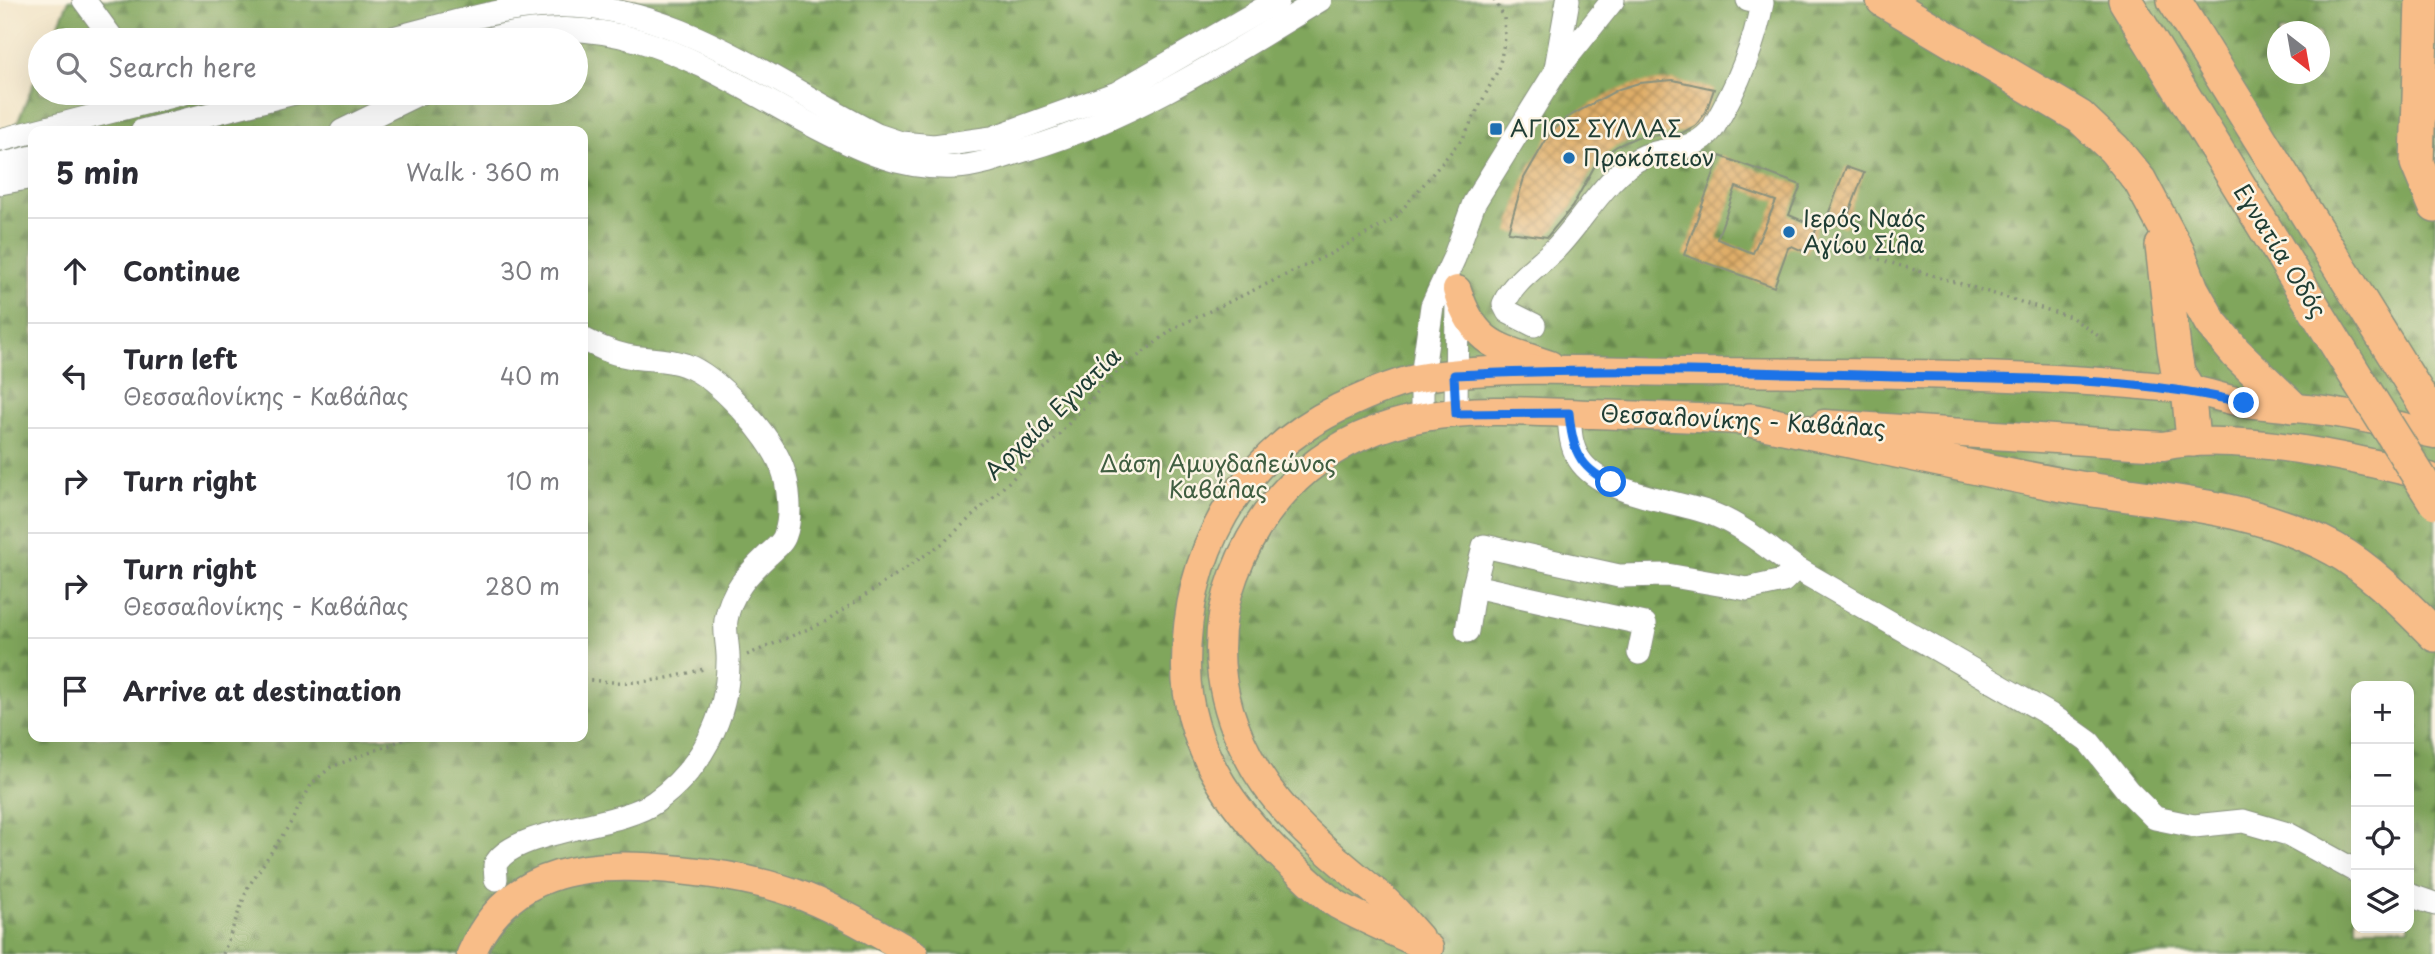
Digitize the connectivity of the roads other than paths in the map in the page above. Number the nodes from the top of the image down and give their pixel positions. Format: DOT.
graph roads {
  1 [pos="84,0"];
  2 [pos="1278,0"];
  3 [pos="1320,0"];
  4 [pos="1568,0"];
  5 [pos="1583,0"];
  6 [pos="1613,0"];
  7 [pos="1882,0"];
  8 [pos="2101,0"];
  9 [pos="2125,0"];
  10 [pos="2174,0"];
  11 [pos="2197,0"];
  12 [pos="2422,0"];
  13 [pos="1755,2"];
  14 [pos="106,28"];
  15 [pos="437,28"];
  16 [pos="588,31"];
  17 [pos="1561,42"];
  18 [pos="1556,71"];
  19 [pos="2237,102"];
  20 [pos="93,105"];
  21 [pos="118,105"];
  22 [pos="138,105"];
  23 [pos="142,105"];
  24 [pos="247,105"];
  25 [pos="396,105"];
  26 [pos="60,123"];
  27 [pos="49,126"];
  28 [pos="132,126"];
  29 [pos="147,126"];
  30 [pos="164,126"];
  31 [pos="352,126"];
  32 [pos="2203,126"];
  33 [pos="28,132"];
  34 [pos="0,140"];
  35 [pos="28,159"];
  36 [pos="0,165"];
  37 [pos="28,178"];
  38 [pos="0,183"];
  39 [pos="2435,206"];
  40 [pos="2158,219"];
  41 [pos="1454,258"];
  42 [pos="1457,290"];
  43 [pos="1534,325"];
  44 [pos="588,342"];
  45 [pos="1573,371"];
  46 [pos="1454,375"];
  47 [pos="1422,377"];
  48 [pos="2188,389"];
  49 [pos="2291,406"];
  50 [pos="2427,408"];
  51 [pos="1569,413"];
  52 [pos="1456,414"];
  53 [pos="1422,417"];
  54 [pos="1750,420"];
  55 [pos="2435,434"];
  56 [pos="2193,440"];
  57 [pos="2435,478"];
  58 [pos="2435,502"];
  59 [pos="1796,568"];
  60 [pos="1474,586"];
  61 [pos="1466,631"];
  62 [pos="2435,635"];
  63 [pos="1639,653"];
  64 [pos="2354,870"];
  65 [pos="496,879"];
  66 [pos="2414,897"];
  67 [pos="2435,904"];
  68 [pos="1432,951"];
  69 [pos="471,954"];
  70 [pos="914,954"];
  1 -- 14 [label="street"];
  2 -- 15 [label="street"];
  3 -- 16 [label="street"];
  4 -- 17 [label="street"];
  5 -- 17 [label="street"];
  6 -- 18 [label="street"];
  7 -- 40 [label="highway"];
  8 -- 32 [label="highway"];
  9 -- 32 [label="highway, Εγνατία Οδός"];
  10 -- 19 [label="highway, Εγνατία Οδός"];
  11 -- 19 [label="highway"];
  12 -- 39 [label="highway"];
  13 -- 43 [label="street"];
  17 -- 18 [label="street"];
  18 -- 41 [label="street"];
  19 -- 50 [label="highway, Εγνατία Οδός"];
  20 -- 26 [label="street"];
  21 -- 26 [label="street"];
  22 -- 28 [label="street"];
  23 -- 29 [label="street"];
  24 -- 30 [label="street"];
  25 -- 31 [label="street"];
  26 -- 27 [label="street"];
  32 -- 58 [label="highway, Εγνατία Οδός, bridge"];
  33 -- 34 [label="street"];
  35 -- 36 [label="street"];
  37 -- 38 [label="street"];
  40 -- 48 [label="highway"];
  40 -- 49 [label="highway"];
  41 -- 42 [label="street"];
  41 -- 47 [label="street"];
  42 -- 45 [label="main road"];
  42 -- 46 [label="street"];
  44 -- 65 [label="street"];
  45 -- 46 [label="main road, Θεσσαλονίκης - Καβάλας"];
  45 -- 48 [label="main road, Θεσσαλονίκης - Καβάλας"];
  46 -- 47 [label="main road, Θεσσαλονίκης - Καβάλας"];
  46 -- 52 [label="street"];
  47 -- 53 [label="street"];
  47 -- 68 [label="main road, Θεσσαλονίκης - Καβάλας"];
  48 -- 49 [label="main road, Θεσσαλονίκης - Καβάλας"];
  48 -- 56 [label="highway"];
  49 -- 55 [label="main road, Θεσσαλονίκης - Καβάλας"];
  51 -- 52 [label="main road, Θεσσαλονίκης - Καβάλας"];
  51 -- 54 [label="main road, Θεσσαλονίκης - Καβάλας"];
  51 -- 59 [label="street"];
  52 -- 53 [label="main road, Θεσσαλονίκης - Καβάλας"];
  53 -- 68 [label="main road, Θεσσαλονίκης - Καβάλας"];
  54 -- 56 [label="main road, Θεσσαλονίκης - Καβάλας"];
  54 -- 62 [label="highway"];
  56 -- 57 [label="main road, Θεσσαλονίκης - Καβάλας"];
  59 -- 60 [label="street"];
  59 -- 64 [label="street"];
  60 -- 61 [label="street"];
  60 -- 63 [label="street"];
  66 -- 67 [label="street"];
  69 -- 70 [label="main road"];
}
